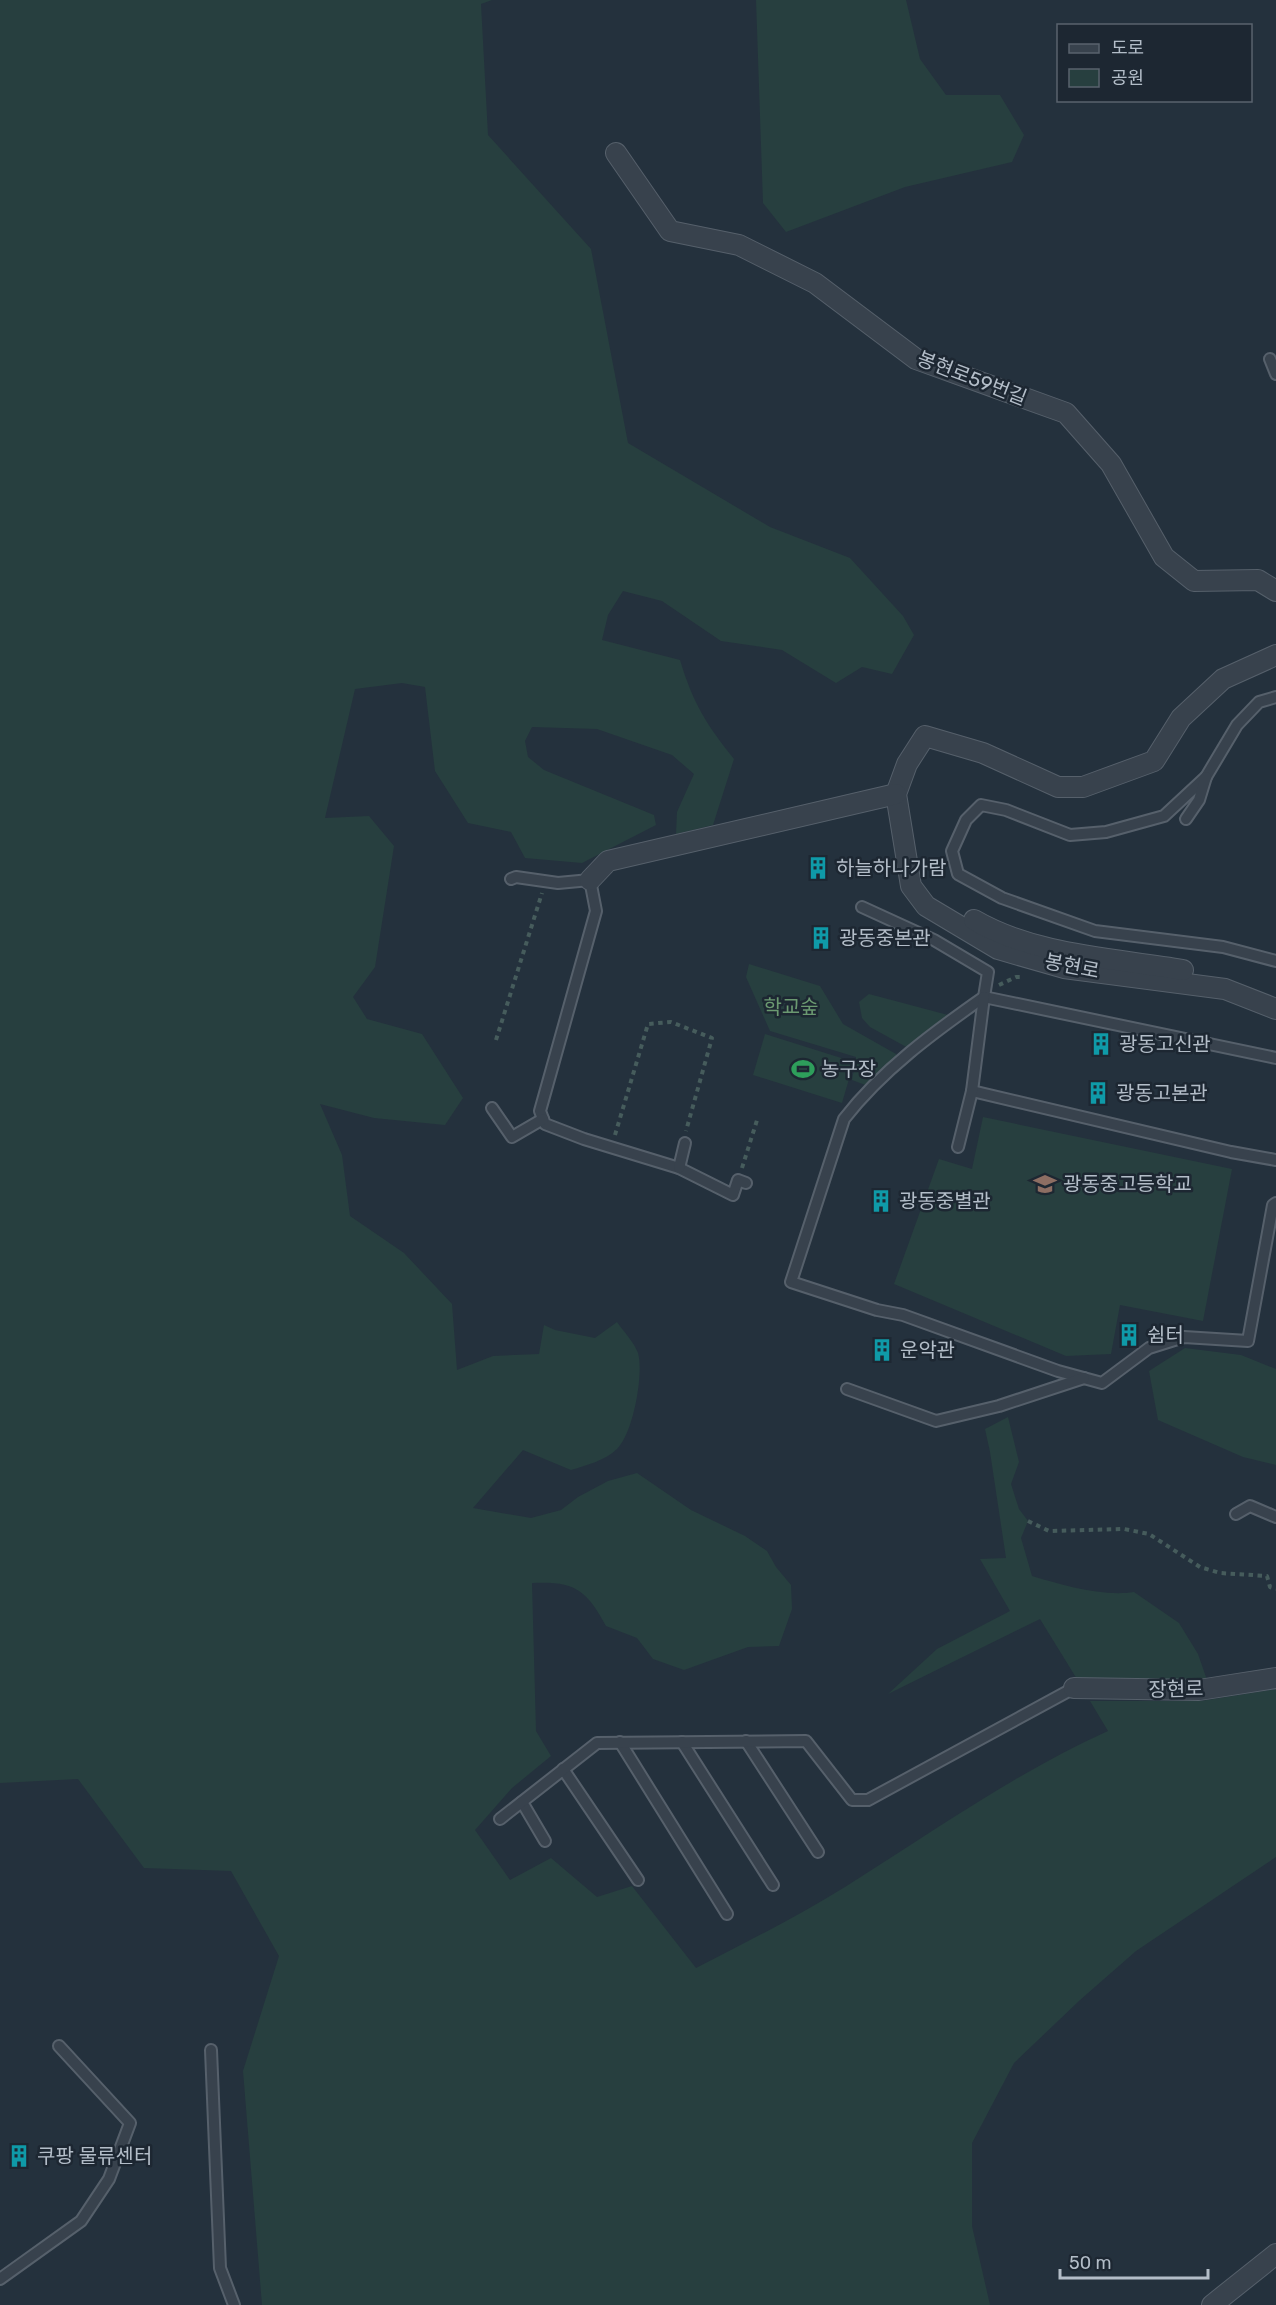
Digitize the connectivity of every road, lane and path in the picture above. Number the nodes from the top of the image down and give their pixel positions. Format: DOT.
graph roads {
  1 [pos="616,153"];
  2 [pos="1270,359"];
  3 [pos="1276,374"];
  4 [pos="1276,591"];
  5 [pos="1276,655"];
  6 [pos="1276,697"];
  7 [pos="1206,777"];
  8 [pos="896,794"];
  9 [pos="1185,819"];
  10 [pos="907,862"];
  11 [pos="511,879"];
  12 [pos="590,880"];
  13 [pos="546,881"];
  14 [pos="862,907"];
  15 [pos="1276,961"];
  16 [pos="984,997"];
  17 [pos="1276,998"];
  18 [pos="1276,1009"];
  19 [pos="496,1040"];
  20 [pos="1276,1058"];
  21 [pos="972,1091"];
  22 [pos="492,1108"];
  23 [pos="758,1117"];
  24 [pos="543,1119"];
  25 [pos="685,1138"];
  26 [pos="611,1147"];
  27 [pos="958,1147"];
  28 [pos="1276,1160"];
  29 [pos="679,1168"];
  30 [pos="742,1169"];
  31 [pos="1276,1203"];
  32 [pos="1085,1378"];
  33 [pos="847,1389"];
  34 [pos="1236,1514"];
  35 [pos="1276,1517"];
  36 [pos="1028,1521"];
  37 [pos="1276,1589"];
  38 [pos="1276,1678"];
  39 [pos="1074,1688"];
  40 [pos="746,1741"];
  41 [pos="682,1742"];
  42 [pos="620,1743"];
  43 [pos="563,1770"];
  44 [pos="522,1802"];
  45 [pos="500,1819"];
  46 [pos="546,1841"];
  47 [pos="818,1852"];
  48 [pos="638,1880"];
  49 [pos="773,1885"];
  50 [pos="727,1914"];
  51 [pos="59,2046"];
  52 [pos="211,2050"];
  53 [pos="1276,2254"];
  54 [pos="0,2279"];
  55 [pos="234,2305"];
  56 [pos="1212,2305"];
  1 -- 4 [label="street, 봉현로59번길"];
  2 -- 3 [label="lane"];
  5 -- 8 [label="street, 봉현로"];
  6 -- 7 [label="lane"];
  7 -- 9 [label="lane"];
  7 -- 15 [label="lane"];
  8 -- 10 [label="street, 봉현로"];
  8 -- 12 [label="street"];
  10 -- 17 [label="street, 봉현로"];
  10 -- 18 [label="street, 봉현로"];
  11 -- 13 [label="lane"];
  12 -- 13 [label="lane"];
  12 -- 24 [label="lane"];
  13 -- 19 [label="path"];
  14 -- 16 [label="lane"];
  16 -- 20 [label="lane"];
  16 -- 21 [label="lane"];
  16 -- 32 [label="lane"];
  21 -- 27 [label="lane"];
  21 -- 28 [label="lane"];
  22 -- 24 [label="lane"];
  23 -- 30 [label="path"];
  24 -- 26 [label="lane"];
  25 -- 26 [label="path"];
  25 -- 29 [label="lane"];
  26 -- 29 [label="lane"];
  29 -- 30 [label="lane"];
  31 -- 32 [label="lane"];
  32 -- 33 [label="lane"];
  34 -- 35 [label="lane"];
  36 -- 37 [label="path"];
  38 -- 39 [label="street, 장현로"];
  39 -- 40 [label="lane"];
  40 -- 41 [label="lane"];
  40 -- 47 [label="lane"];
  41 -- 42 [label="lane"];
  41 -- 49 [label="lane"];
  42 -- 43 [label="lane"];
  42 -- 50 [label="lane"];
  43 -- 44 [label="lane"];
  43 -- 48 [label="lane"];
  44 -- 45 [label="lane"];
  44 -- 46 [label="lane"];
  51 -- 54 [label="lane"];
  52 -- 55 [label="lane"];
  53 -- 56 [label="street"];
}
